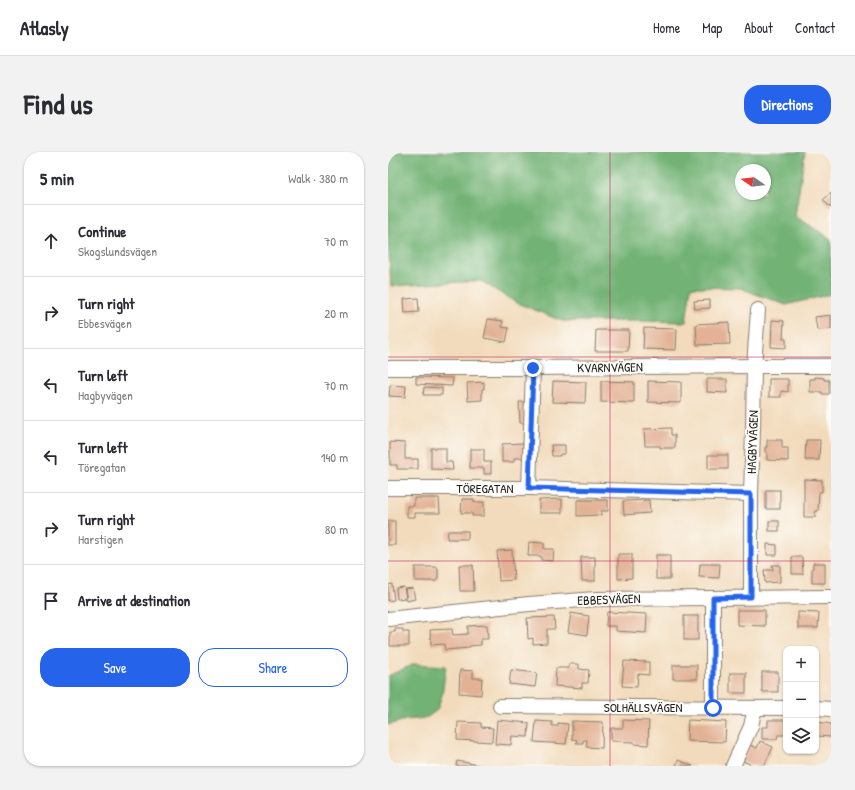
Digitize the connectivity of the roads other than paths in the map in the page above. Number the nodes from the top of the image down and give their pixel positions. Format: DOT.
graph roads {
  1 [pos="758,310"];
  2 [pos="754,366"];
  3 [pos="831,366"];
  4 [pos="388,368"];
  5 [pos="533,368"];
  6 [pos="388,488"];
  7 [pos="529,488"];
  8 [pos="751,494"];
  9 [pos="751,597"];
  10 [pos="831,597"];
  11 [pos="713,598"];
  12 [pos="388,619"];
  13 [pos="500,706"];
  14 [pos="713,708"];
  15 [pos="754,708"];
  16 [pos="783,708"];
  17 [pos="819,708"];
  18 [pos="831,709"];
  19 [pos="733,766"];
  1 -- 2 [label="street, HAGBYVÄGEN"];
  2 -- 3 [label="street, KVARNVÄGEN"];
  2 -- 5 [label="street, KVARNVÄGEN"];
  2 -- 8 [label="street, HAGBYVÄGEN"];
  4 -- 5 [label="street, KVARNVÄGEN"];
  5 -- 7 [label="street"];
  6 -- 7 [label="street, TÖREGATAN"];
  7 -- 8 [label="street, TÖREGATAN"];
  8 -- 9 [label="street, HAGBYVÄGEN"];
  9 -- 10 [label="street, EBBESVÄGEN"];
  9 -- 11 [label="street, EBBESVÄGEN"];
  11 -- 12 [label="street, EBBESVÄGEN"];
  11 -- 14 [label="street"];
  13 -- 14 [label="street, SOLHÄLLSVÄGEN"];
  14 -- 15 [label="street, SOLHÄLLSVÄGEN"];
  15 -- 16 [label="street, SOLHÄLLSVÄGEN"];
  15 -- 19 [label="street"];
  17 -- 18 [label="street"];
}
